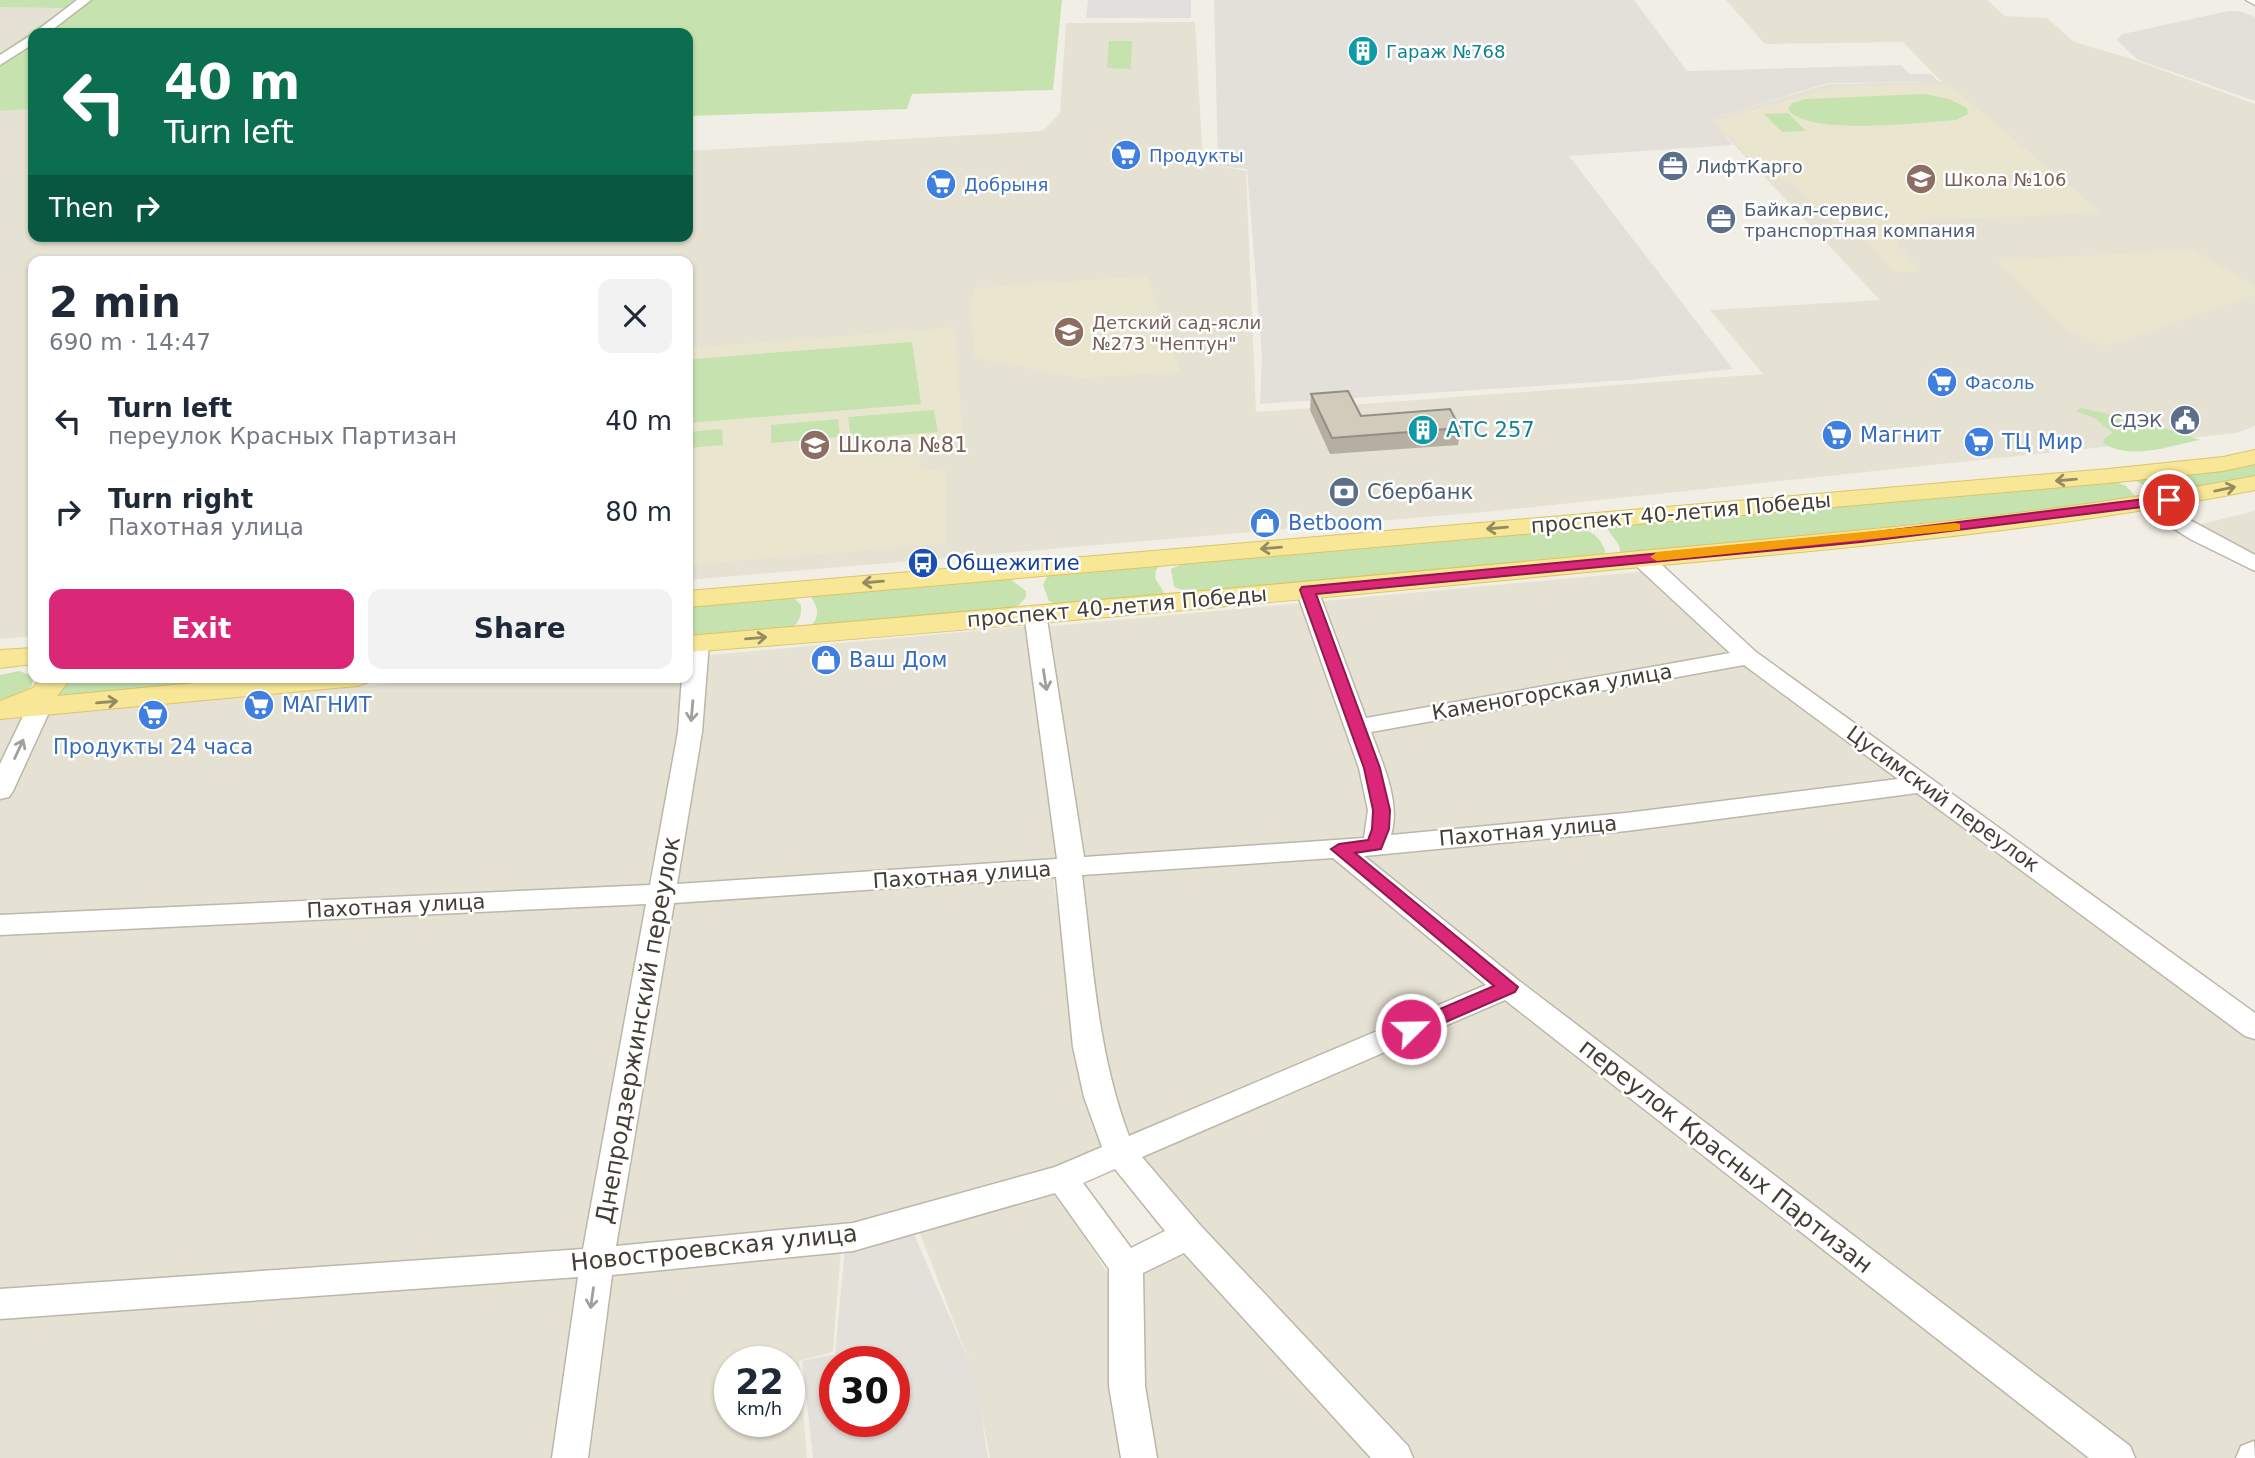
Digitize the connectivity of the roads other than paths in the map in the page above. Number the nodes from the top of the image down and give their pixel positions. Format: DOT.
graph roads {
  1 [pos="85,0"];
  2 [pos="47,28"];
  3 [pos="28,41"];
  4 [pos="0,61"];
  5 [pos="2255,457"];
  6 [pos="2118,475"];
  7 [pos="2255,483"];
  8 [pos="2149,504"];
  9 [pos="1584,521"];
  10 [pos="1172,556"];
  11 [pos="1641,558"];
  12 [pos="1611,561"];
  13 [pos="2255,564"];
  14 [pos="1030,569"];
  15 [pos="796,589"];
  16 [pos="1307,590"];
  17 [pos="693,599"];
  18 [pos="1182,601"];
  19 [pos="1035,613"];
  20 [pos="796,635"];
  21 [pos="693,644"];
  22 [pos="1748,657"];
  23 [pos="53,683"];
  24 [pos="295,683"];
  25 [pos="691,683"];
  26 [pos="39,708"];
  27 [pos="2,710"];
  28 [pos="1356,727"];
  29 [pos="1922,784"];
  30 [pos="0,791"];
  31 [pos="1375,845"];
  32 [pos="1339,849"];
  33 [pos="1068,868"];
  34 [pos="662,894"];
  35 [pos="0,925"];
  36 [pos="1508,987"];
  37 [pos="2255,1028"];
  38 [pos="1121,1153"];
  39 [pos="1062,1178"];
  40 [pos="1188,1235"];
  41 [pos="597,1262"];
  42 [pos="1126,1266"];
  43 [pos="0,1304"];
  44 [pos="570,1458"];
  45 [pos="1139,1458"];
  46 [pos="1395,1458"];
  47 [pos="2117,1458"];
  1 -- 2 [label="street"];
  3 -- 4 [label="street"];
  5 -- 6 [label="main road, проспект 40-летия Победы"];
  6 -- 8 [label="main road"];
  6 -- 9 [label="main road, проспект 40-летия Победы, one-way"];
  8 -- 7 [label="main road, проспект 40-летия Победы, one-way"];
  8 -- 11 [label="main road, проспект 40-летия Победы"];
  8 -- 13 [label="street"];
  9 -- 10 [label="main road, проспект 40-летия Победы, one-way"];
  9 -- 12 [label="main road"];
  10 -- 14 [label="main road, проспект 40-летия Победы"];
  10 -- 18 [label="main road"];
  11 -- 12 [label="main road, проспект 40-летия Победы"];
  11 -- 22 [label="street, Цусимский переулок"];
  12 -- 16 [label="main road, проспект 40-летия Победы"];
  14 -- 15 [label="main road, проспект 40-летия Победы, one-way"];
  14 -- 19 [label="main road"];
  15 -- 17 [label="main road, проспект 40-летия Победы"];
  15 -- 20 [label="main road"];
  16 -- 18 [label="main road, проспект 40-летия Победы"];
  16 -- 28 [label="street"];
  18 -- 19 [label="main road, проспект 40-летия Победы"];
  19 -- 20 [label="main road, проспект 40-летия Победы"];
  19 -- 33 [label="street, one-way"];
  21 -- 20 [label="main road, проспект 40-летия Победы, one-way"];
  22 -- 28 [label="street, Каменогорская улица"];
  22 -- 29 [label="street, Цусимский переулок"];
  23 -- 27 [label="main road"];
  26 -- 24 [label="main road, one-way"];
  25 -- 34 [label="street, Днепродзержинский переулок, one-way"];
  26 -- 27 [label="main road"];
  30 -- 26 [label="street, one-way"];
  28 -- 31 [label="street"];
  29 -- 31 [label="street, Пахотная улица"];
  29 -- 37 [label="street, Цусимский переулок"];
  31 -- 32 [label="street, Пахотная улица"];
  32 -- 33 [label="street, Пахотная улица"];
  32 -- 36 [label="street, переулок Красных Партизан"];
  33 -- 34 [label="street, Пахотная улица"];
  33 -- 38 [label="street"];
  34 -- 35 [label="street, Пахотная улица"];
  34 -- 41 [label="street, Днепродзержинский переулок"];
  36 -- 38 [label="street, Новостроевская улица"];
  36 -- 47 [label="street, переулок Красных Партизан"];
  38 -- 39 [label="street, Новостроевская улица"];
  38 -- 40 [label="street"];
  39 -- 41 [label="street, Новостроевская улица"];
  39 -- 42 [label="street"];
  40 -- 42 [label="street"];
  40 -- 46 [label="street"];
  41 -- 43 [label="street, Новостроевская улица"];
  41 -- 44 [label="street, Днепродзержинский переулок, one-way"];
  42 -- 45 [label="street"];
}
